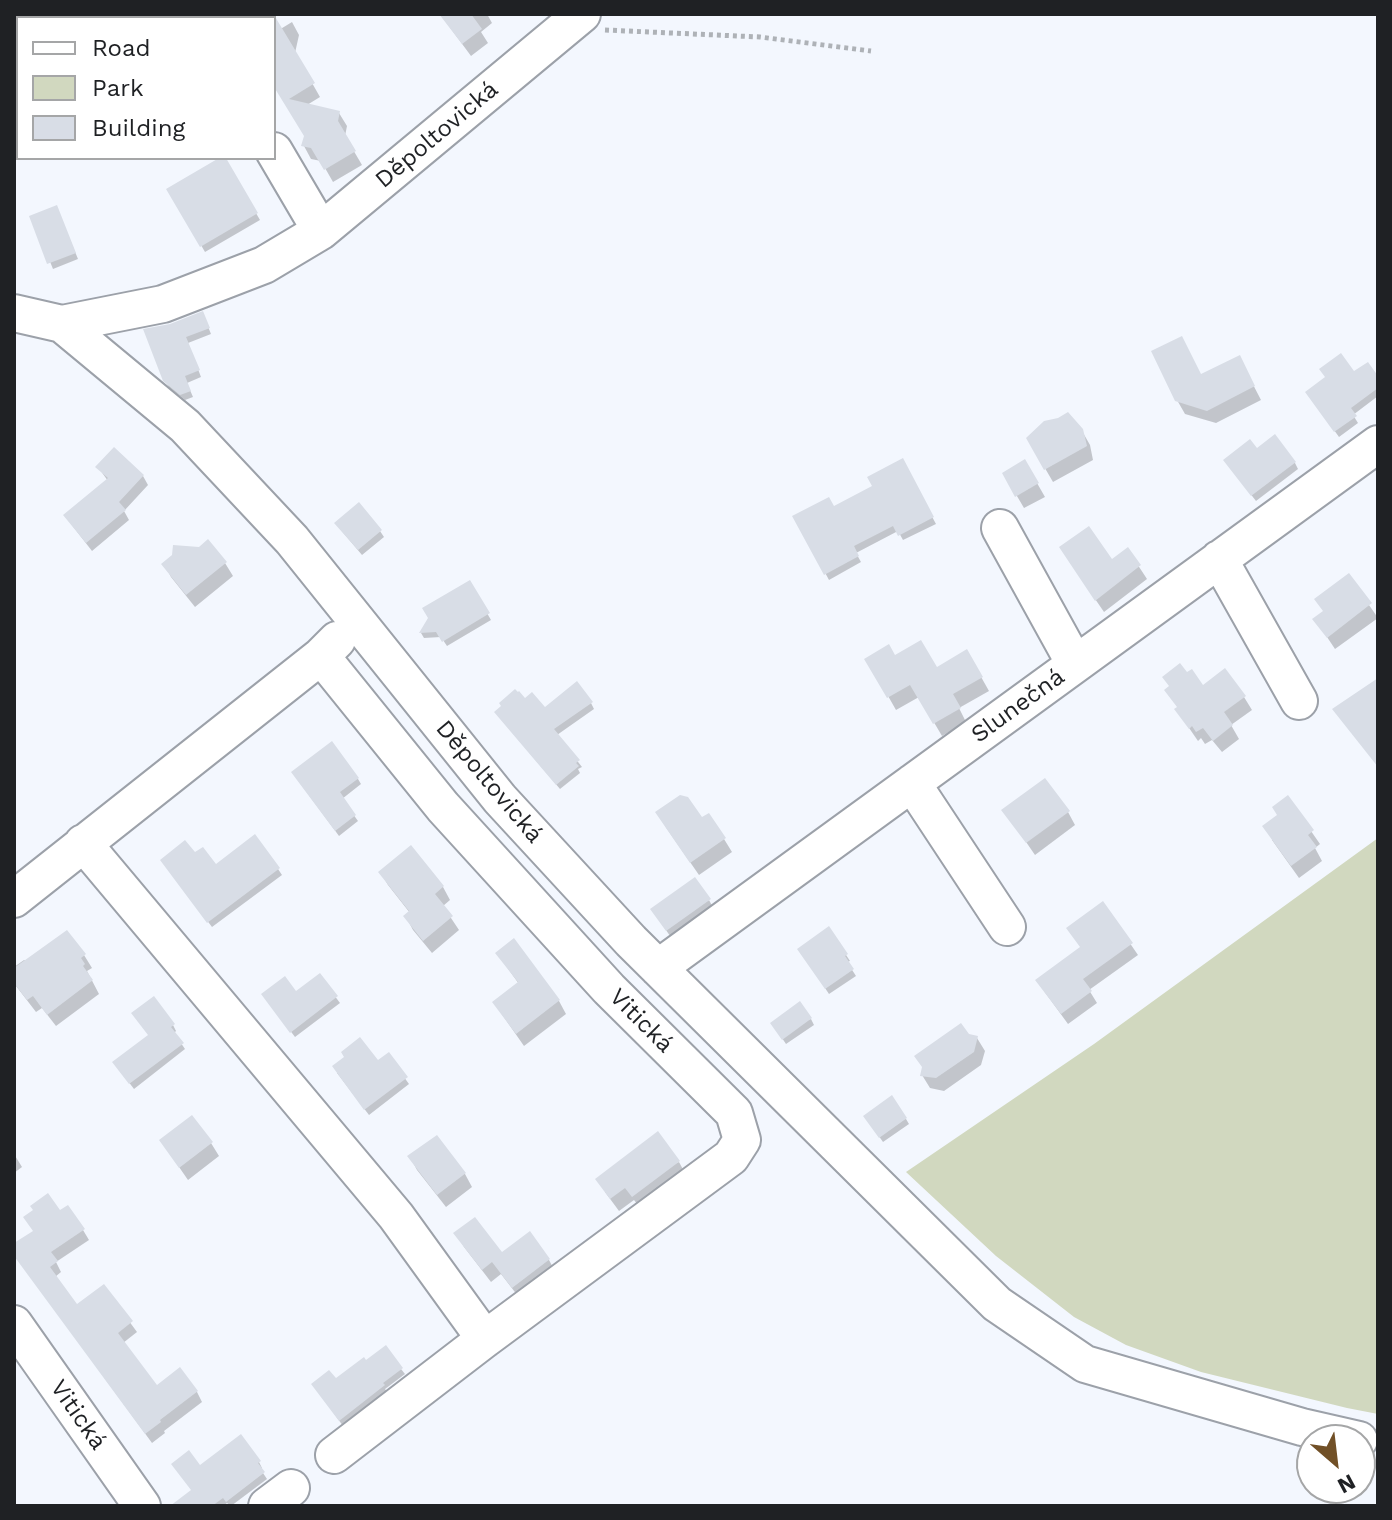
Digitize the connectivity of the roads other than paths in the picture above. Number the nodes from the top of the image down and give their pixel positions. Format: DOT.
graph roads {
  1 [pos="568,19"];
  2 [pos="276,154"];
  3 [pos="321,231"];
  4 [pos="14,313"];
  5 [pos="62,324"];
  6 [pos="1373,460"];
  7 [pos="1000,528"];
  8 [pos="1219,559"];
  9 [pos="356,620"];
  10 [pos="321,656"];
  11 [pos="1075,664"];
  12 [pos="1299,701"];
  13 [pos="912,783"];
  14 [pos="83,843"];
  15 [pos="14,899"];
  16 [pos="1007,927"];
  17 [pos="658,968"];
  18 [pos="14,1324"];
  19 [pos="485,1339"];
  20 [pos="1296,1425"];
  21 [pos="334,1455"];
  22 [pos="142,1506"];
  1 -- 3 [label="street, Děpoltovická"];
  2 -- 3 [label="street"];
  3 -- 5 [label="street, Děpoltovická"];
  4 -- 5 [label="street, Děpoltovická"];
  5 -- 9 [label="street, Děpoltovická"];
  6 -- 8 [label="street, Slunečná"];
  7 -- 11 [label="street"];
  8 -- 11 [label="street, Slunečná"];
  8 -- 12 [label="street"];
  9 -- 10 [label="street"];
  9 -- 17 [label="street, Děpoltovická"];
  10 -- 14 [label="street"];
  10 -- 19 [label="street, Vitická"];
  11 -- 13 [label="street, Slunečná"];
  13 -- 16 [label="street"];
  13 -- 17 [label="street, Slunečná"];
  14 -- 15 [label="street"];
  14 -- 19 [label="street"];
  17 -- 20 [label="street, Děpoltovická"];
  18 -- 22 [label="street, Vitická"];
  19 -- 21 [label="street, Vitická"];
}
